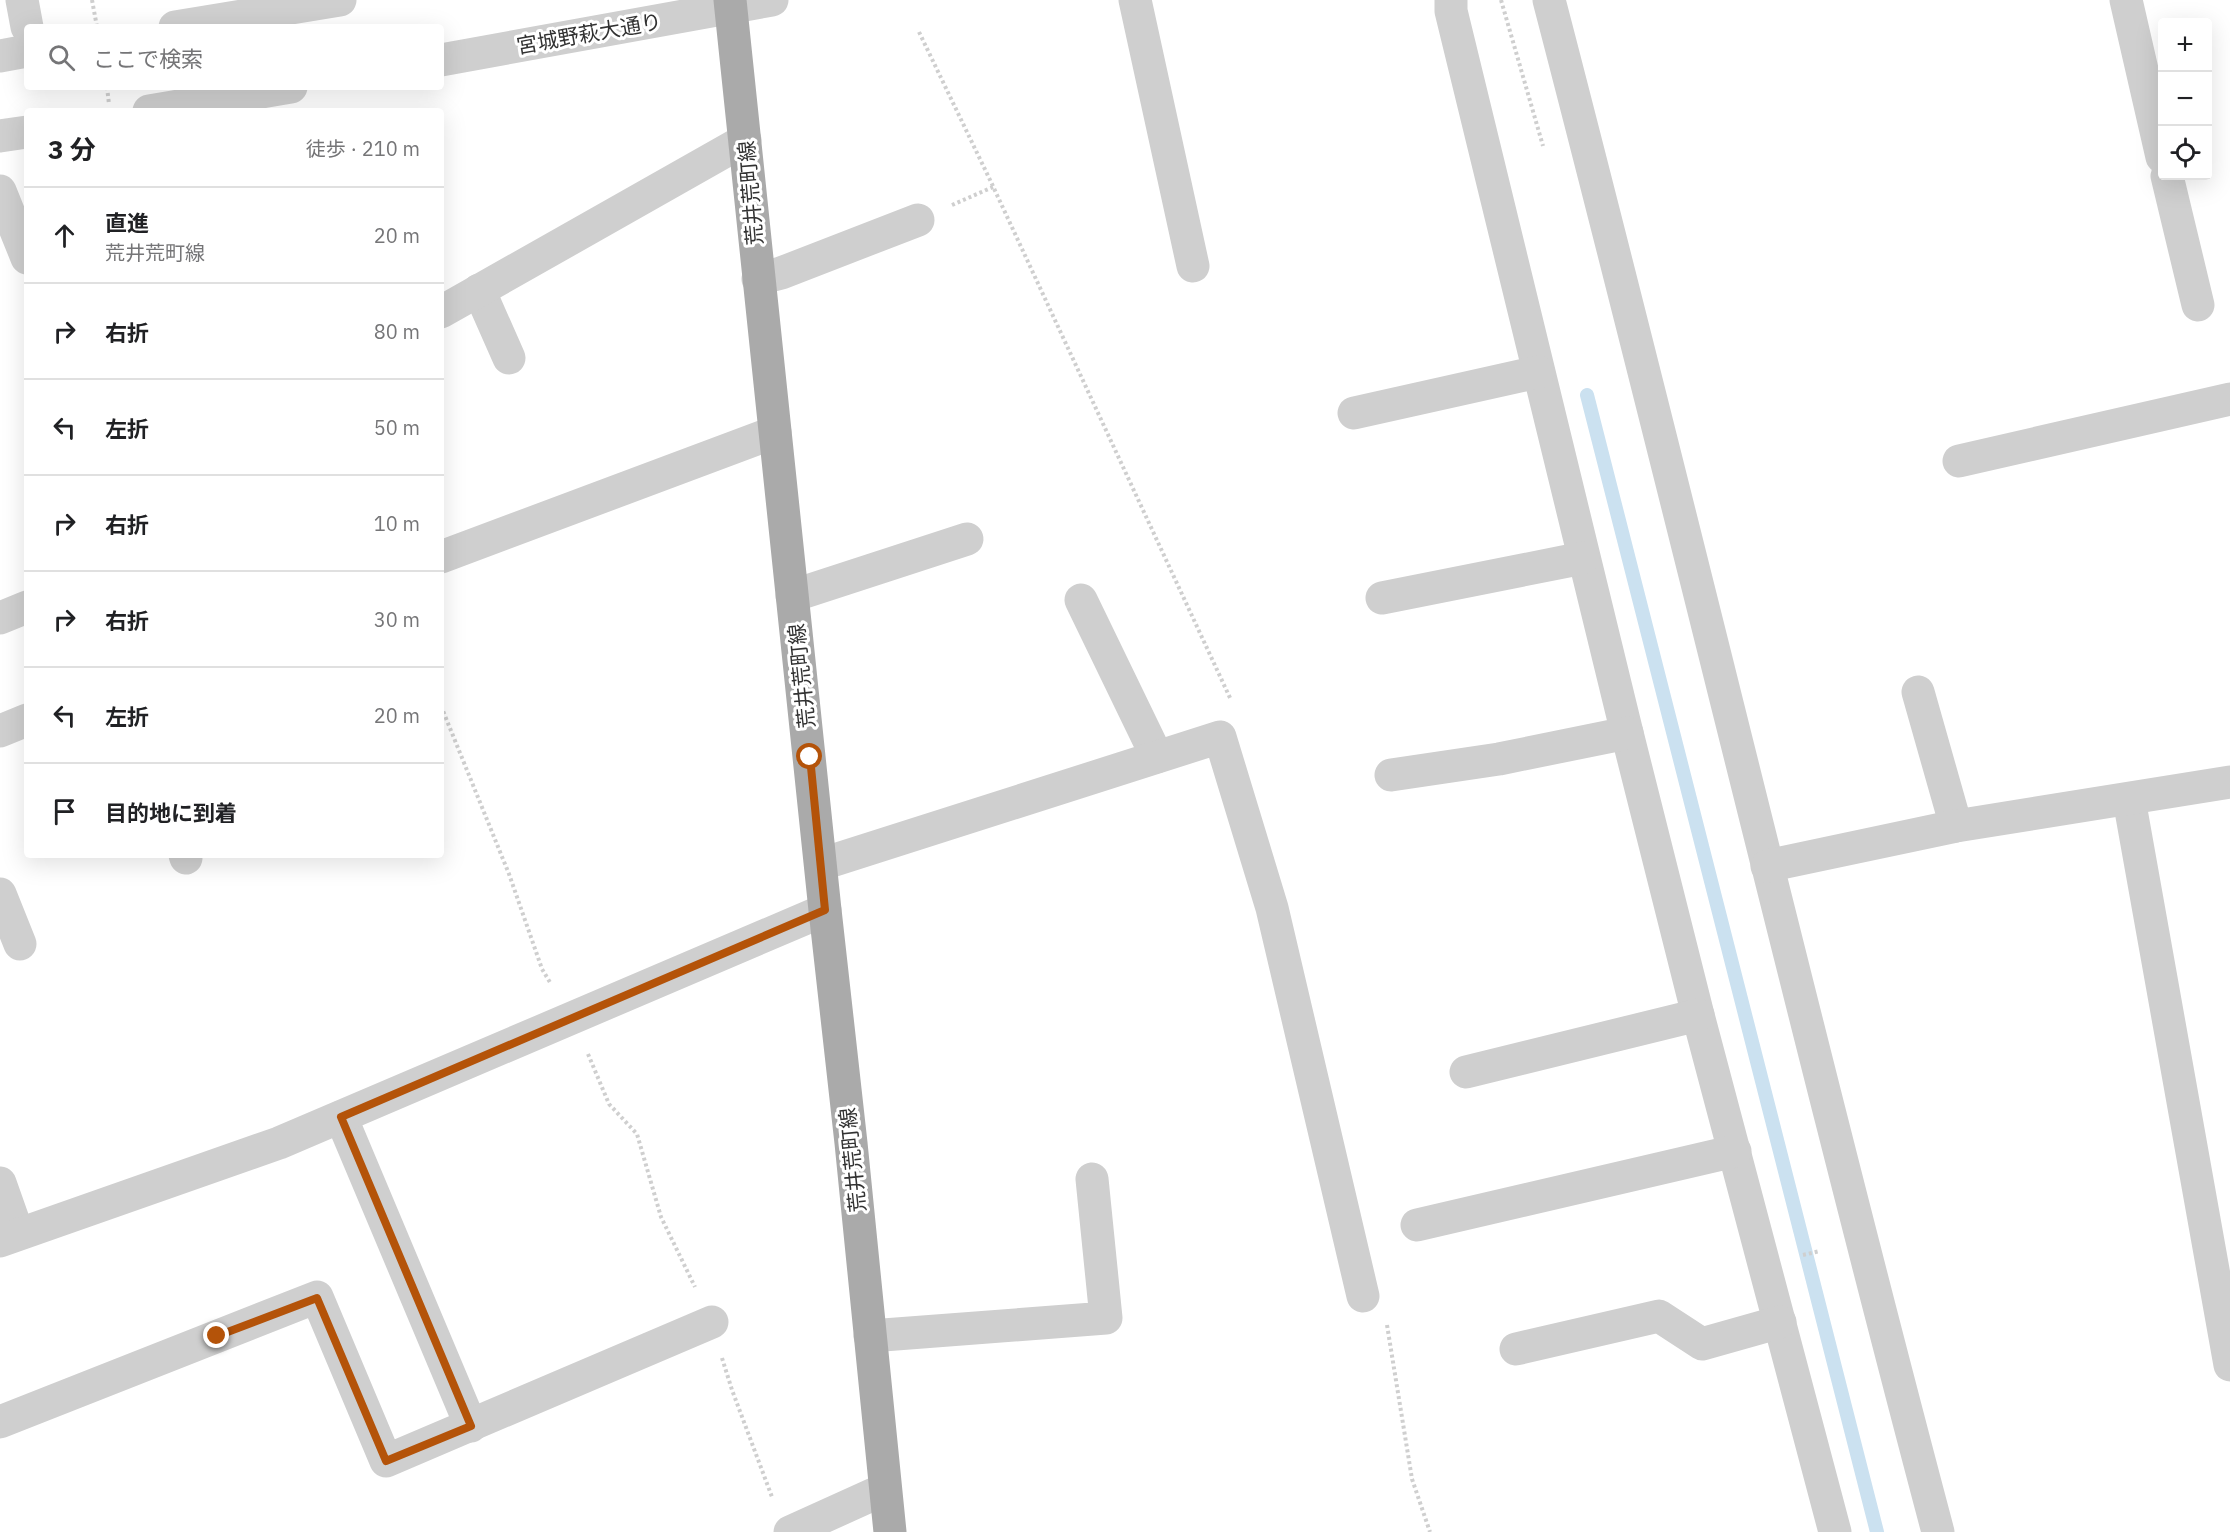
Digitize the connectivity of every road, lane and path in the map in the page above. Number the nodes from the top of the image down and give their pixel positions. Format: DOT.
graph roads {
  1 [pos="22,0"];
  2 [pos="92,0"];
  3 [pos="340,0"];
  4 [pos="772,0"];
  5 [pos="1135,0"];
  6 [pos="1451,0"];
  7 [pos="1549,0"];
  8 [pos="2126,0"];
  9 [pos="730,4"];
  10 [pos="26,24"];
  11 [pos="96,24"];
  12 [pos="193,24"];
  13 [pos="24,52"];
  14 [pos="0,56"];
  15 [pos="444,59"];
  16 [pos="107,90"];
  17 [pos="273,90"];
  18 [pos="302,90"];
  19 [pos="110,108"];
  20 [pos="167,108"];
  21 [pos="305,108"];
  22 [pos="24,132"];
  23 [pos="0,136"];
  24 [pos="2158,136"];
  25 [pos="745,140"];
  26 [pos="2168,180"];
  27 [pos="0,191"];
  28 [pos="918,220"];
  29 [pos="24,251"];
  30 [pos="1192,266"];
  31 [pos="758,279"];
  32 [pos="479,290"];
  33 [pos="2198,305"];
  34 [pos="444,310"];
  35 [pos="509,358"];
  36 [pos="1538,372"];
  37 [pos="2230,399"];
  38 [pos="1354,413"];
  39 [pos="774,432"];
  40 [pos="1959,461"];
  41 [pos="967,540"];
  42 [pos="444,556"];
  43 [pos="1583,558"];
  44 [pos="792,596"];
  45 [pos="1382,598"];
  46 [pos="1081,600"];
  47 [pos="24,608"];
  48 [pos="0,618"];
  49 [pos="1918,693"];
  50 [pos="444,713"];
  51 [pos="24,721"];
  52 [pos="0,730"];
  53 [pos="1627,733"];
  54 [pos="1157,757"];
  55 [pos="1391,775"];
  56 [pos="2230,782"];
  57 [pos="2129,799"];
  58 [pos="1956,826"];
  59 [pos="822,864"];
  60 [pos="1767,866"];
  61 [pos="0,894"];
  62 [pos="825,910"];
  63 [pos="20,944"];
  64 [pos="1698,1015"];
  65 [pos="573,1017"];
  66 [pos="1466,1072"];
  67 [pos="341,1117"];
  68 [pos="1735,1151"];
  69 [pos="1092,1179"];
  70 [pos="0,1183"];
  71 [pos="1417,1225"];
  72 [pos="9,1237"];
  73 [pos="1363,1296"];
  74 [pos="712,1322"];
  75 [pos="1780,1322"];
  76 [pos="870,1336"];
  77 [pos="1516,1349"];
  78 [pos="2230,1365"];
  79 [pos="0,1422"];
  80 [pos="471,1426"];
  81 [pos="885,1490"];
  82 [pos="781,1493"];
  83 [pos="790,1532"];
  84 [pos="890,1532"];
  85 [pos="1835,1532"];
  86 [pos="1938,1532"];
  1 -- 10 [label="street"];
  2 -- 11 [label="path"];
  3 -- 12 [label="street"];
  4 -- 9 [label="street, 宮城野萩大通り"];
  5 -- 30 [label="street"];
  6 -- 36 [label="street"];
  7 -- 60 [label="street"];
  8 -- 24 [label="street"];
  9 -- 15 [label="street, 宮城野萩大通り"];
  9 -- 25 [label="main road, 荒井荒町線"];
  13 -- 14 [label="street"];
  16 -- 19 [label="path"];
  17 -- 20 [label="street"];
  18 -- 21 [label="street"];
  22 -- 23 [label="street"];
  25 -- 31 [label="main road, 荒井荒町線"];
  25 -- 32 [label="street"];
  26 -- 33 [label="street"];
  27 -- 29 [label="street"];
  28 -- 31 [label="street"];
  31 -- 39 [label="main road, 荒井荒町線"];
  32 -- 34 [label="street"];
  32 -- 35 [label="street"];
  36 -- 38 [label="street"];
  36 -- 43 [label="street"];
  37 -- 40 [label="street"];
  39 -- 42 [label="street"];
  39 -- 44 [label="main road, 荒井荒町線"];
  41 -- 44 [label="street"];
  43 -- 45 [label="street"];
  43 -- 53 [label="street"];
  44 -- 59 [label="main road, 荒井荒町線"];
  46 -- 54 [label="street"];
  47 -- 48 [label="street"];
  49 -- 58 [label="street"];
  50 -- 65 [label="path"];
  51 -- 52 [label="street"];
  53 -- 55 [label="street"];
  53 -- 64 [label="street"];
  54 -- 59 [label="street"];
  54 -- 73 [label="street"];
  56 -- 57 [label="street"];
  57 -- 58 [label="street"];
  57 -- 78 [label="street"];
  58 -- 60 [label="street"];
  59 -- 62 [label="main road, 荒井荒町線"];
  60 -- 86 [label="street"];
  61 -- 63 [label="street"];
  62 -- 65 [label="street"];
  62 -- 76 [label="main road, 荒井荒町線"];
  64 -- 66 [label="street"];
  64 -- 68 [label="street"];
  65 -- 67 [label="street"];
  65 -- 74 [label="path"];
  67 -- 72 [label="street"];
  67 -- 80 [label="street"];
  68 -- 71 [label="street"];
  68 -- 75 [label="street"];
  69 -- 76 [label="street"];
  70 -- 72 [label="street"];
  74 -- 80 [label="street"];
  74 -- 82 [label="path"];
  75 -- 77 [label="street"];
  75 -- 85 [label="street"];
  76 -- 81 [label="main road, 荒井荒町線"];
  79 -- 80 [label="street"];
  81 -- 83 [label="street"];
  81 -- 84 [label="main road, 荒井荒町線"];
}
